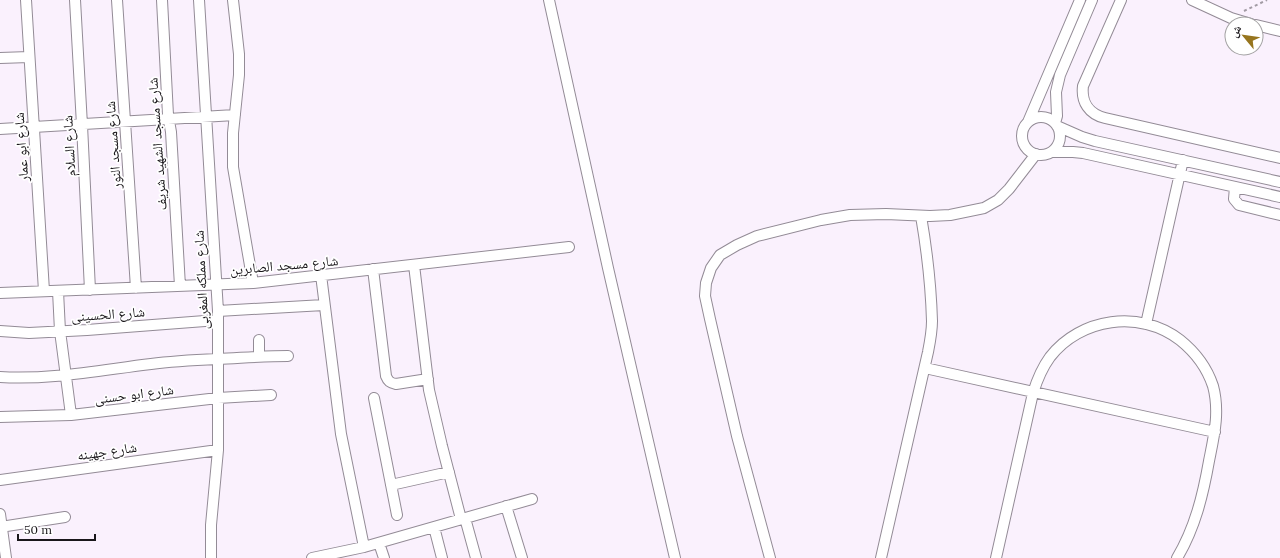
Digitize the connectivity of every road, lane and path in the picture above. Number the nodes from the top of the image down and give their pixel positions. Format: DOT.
graph roads {
  1 [pos="26,0"];
  2 [pos="75,0"];
  3 [pos="117,0"];
  4 [pos="162,0"];
  5 [pos="199,0"];
  6 [pos="233,0"];
  7 [pos="550,0"];
  8 [pos="1080,0"];
  9 [pos="1092,0"];
  10 [pos="1121,0"];
  11 [pos="1192,0"];
  12 [pos="1267,0"];
  13 [pos="1227,16"];
  14 [pos="1235,16"];
  15 [pos="1264,27"];
  16 [pos="1280,31"];
  17 [pos="29,57"];
  18 [pos="0,58"];
  19 [pos="235,115"];
  20 [pos="206,117"];
  21 [pos="170,119"];
  22 [pos="125,122"];
  23 [pos="1028,122"];
  24 [pos="82,124"];
  25 [pos="1056,125"];
  26 [pos="34,127"];
  27 [pos="0,129"];
  28 [pos="1052,152"];
  29 [pos="1036,154"];
  30 [pos="1280,158"];
  31 [pos="1183,160"];
  32 [pos="1180,175"];
  33 [pos="1280,182"];
  34 [pos="1235,187"];
  35 [pos="1280,197"];
  36 [pos="1280,215"];
  37 [pos="921,216"];
  38 [pos="569,247"];
  39 [pos="414,265"];
  40 [pos="373,270"];
  41 [pos="321,275"];
  42 [pos="253,283"];
  43 [pos="216,285"];
  44 [pos="180,286"];
  45 [pos="136,288"];
  46 [pos="90,290"];
  47 [pos="44,291"];
  48 [pos="58,291"];
  49 [pos="0,293"];
  50 [pos="324,304"];
  51 [pos="218,315"];
  52 [pos="1146,324"];
  53 [pos="0,331"];
  54 [pos="60,331"];
  55 [pos="259,340"];
  56 [pos="259,356"];
  57 [pos="288,356"];
  58 [pos="218,359"];
  59 [pos="925,368"];
  60 [pos="65,375"];
  61 [pos="0,377"];
  62 [pos="428,378"];
  63 [pos="1033,393"];
  64 [pos="271,395"];
  65 [pos="218,398"];
  66 [pos="374,398"];
  67 [pos="71,415"];
  68 [pos="0,417"];
  69 [pos="1215,432"];
  70 [pos="218,450"];
  71 [pos="449,472"];
  72 [pos="0,480"];
  73 [pos="391,485"];
  74 [pos="532,499"];
  75 [pos="506,506"];
  76 [pos="0,514"];
  77 [pos="397,515"];
  78 [pos="65,517"];
  79 [pos="463,519"];
  80 [pos="1,527"];
  81 [pos="434,527"];
  82 [pos="380,542"];
  83 [pos="364,547"];
  84 [pos="319,557"];
  85 [pos="6,558"];
  86 [pos="211,558"];
  87 [pos="384,558"];
  88 [pos="442,558"];
  89 [pos="476,558"];
  90 [pos="522,558"];
  91 [pos="675,558"];
  92 [pos="770,558"];
  93 [pos="881,558"];
  94 [pos="996,558"];
  95 [pos="1177,558"];
  1 -- 17 [label="street, شارع ابو عمار"];
  2 -- 24 [label="street, شارع السلام"];
  3 -- 22 [label="street, شارع مسجد النور"];
  4 -- 21 [label="street, شارع مسجد الشهيد شريف"];
  5 -- 20 [label="street, شارع مملكه المغربى"];
  6 -- 19 [label="street"];
  7 -- 91 [label="street"];
  8 -- 23 [label="street"];
  9 -- 25 [label="street"];
  10 -- 30 [label="street"];
  11 -- 13 [label="street"];
  12 -- 14 [label="path"];
  15 -- 16 [label="street"];
  17 -- 18 [label="street"];
  17 -- 26 [label="street, شارع ابو عمار"];
  19 -- 20 [label="street"];
  19 -- 42 [label="street"];
  20 -- 21 [label="street"];
  20 -- 43 [label="street, شارع مملكه المغربى"];
  21 -- 22 [label="street"];
  21 -- 44 [label="street, شارع مسجد الشهيد شريف"];
  22 -- 24 [label="street"];
  22 -- 45 [label="street, شارع مسجد النور"];
  23 -- 25 [label="street"];
  23 -- 29 [label="street"];
  24 -- 26 [label="street"];
  24 -- 46 [label="street, شارع السلام"];
  25 -- 28 [label="street"];
  25 -- 31 [label="street"];
  26 -- 27 [label="street"];
  26 -- 47 [label="street, شارع ابو عمار"];
  28 -- 29 [label="street"];
  28 -- 32 [label="street"];
  29 -- 37 [label="street"];
  31 -- 32 [label="street"];
  31 -- 33 [label="street"];
  32 -- 34 [label="street"];
  32 -- 52 [label="street"];
  34 -- 35 [label="street"];
  34 -- 36 [label="street"];
  37 -- 59 [label="street"];
  37 -- 92 [label="street"];
  38 -- 39 [label="street, شارع مسجد الصابرين"];
  39 -- 40 [label="street, شارع مسجد الصابرين"];
  39 -- 62 [label="street"];
  40 -- 41 [label="street, شارع مسجد الصابرين"];
  40 -- 62 [label="street"];
  41 -- 42 [label="street, شارع مسجد الصابرين"];
  41 -- 50 [label="street"];
  42 -- 43 [label="street, شارع مسجد الصابرين"];
  43 -- 44 [label="street, شارع مسجد الصابرين"];
  43 -- 51 [label="street, شارع مملكه المغربى"];
  44 -- 45 [label="street, شارع مسجد الصابرين"];
  45 -- 46 [label="street, شارع مسجد الصابرين"];
  46 -- 48 [label="street, شارع مسجد الصابرين"];
  47 -- 48 [label="street, شارع مسجد الصابرين"];
  47 -- 49 [label="street, شارع مسجد الصابرين"];
  48 -- 54 [label="street"];
  50 -- 51 [label="street, شارع الحسينى"];
  50 -- 83 [label="street"];
  51 -- 54 [label="street, شارع الحسينى"];
  51 -- 58 [label="street, شارع مملكه المغربى"];
  52 -- 63 [label="street"];
  52 -- 69 [label="street"];
  53 -- 54 [label="street, شارع الحسينى"];
  54 -- 60 [label="street"];
  55 -- 56 [label="street"];
  56 -- 57 [label="street"];
  56 -- 58 [label="street"];
  58 -- 60 [label="street"];
  58 -- 65 [label="street, شارع مملكه المغربى"];
  59 -- 63 [label="street"];
  59 -- 93 [label="street"];
  60 -- 61 [label="street"];
  60 -- 67 [label="street"];
  62 -- 71 [label="street"];
  63 -- 69 [label="street"];
  63 -- 94 [label="street"];
  64 -- 65 [label="street, شارع ابو حسنى"];
  65 -- 67 [label="street, شارع ابو حسنى"];
  65 -- 70 [label="street, شارع مملكه المغربى"];
  66 -- 73 [label="street"];
  67 -- 68 [label="street, شارع ابو حسنى"];
  69 -- 95 [label="street"];
  70 -- 72 [label="street, شارع جهينه"];
  70 -- 86 [label="street, شارع مملكه المغربى"];
  71 -- 73 [label="street"];
  71 -- 79 [label="street"];
  73 -- 77 [label="street"];
  74 -- 75 [label="street"];
  75 -- 79 [label="street"];
  75 -- 90 [label="street"];
  76 -- 80 [label="street"];
  78 -- 80 [label="street"];
  79 -- 81 [label="street"];
  79 -- 89 [label="street"];
  80 -- 85 [label="street"];
  81 -- 82 [label="street"];
  81 -- 88 [label="street"];
  82 -- 83 [label="street"];
  82 -- 87 [label="street"];
  83 -- 84 [label="street"];
}
